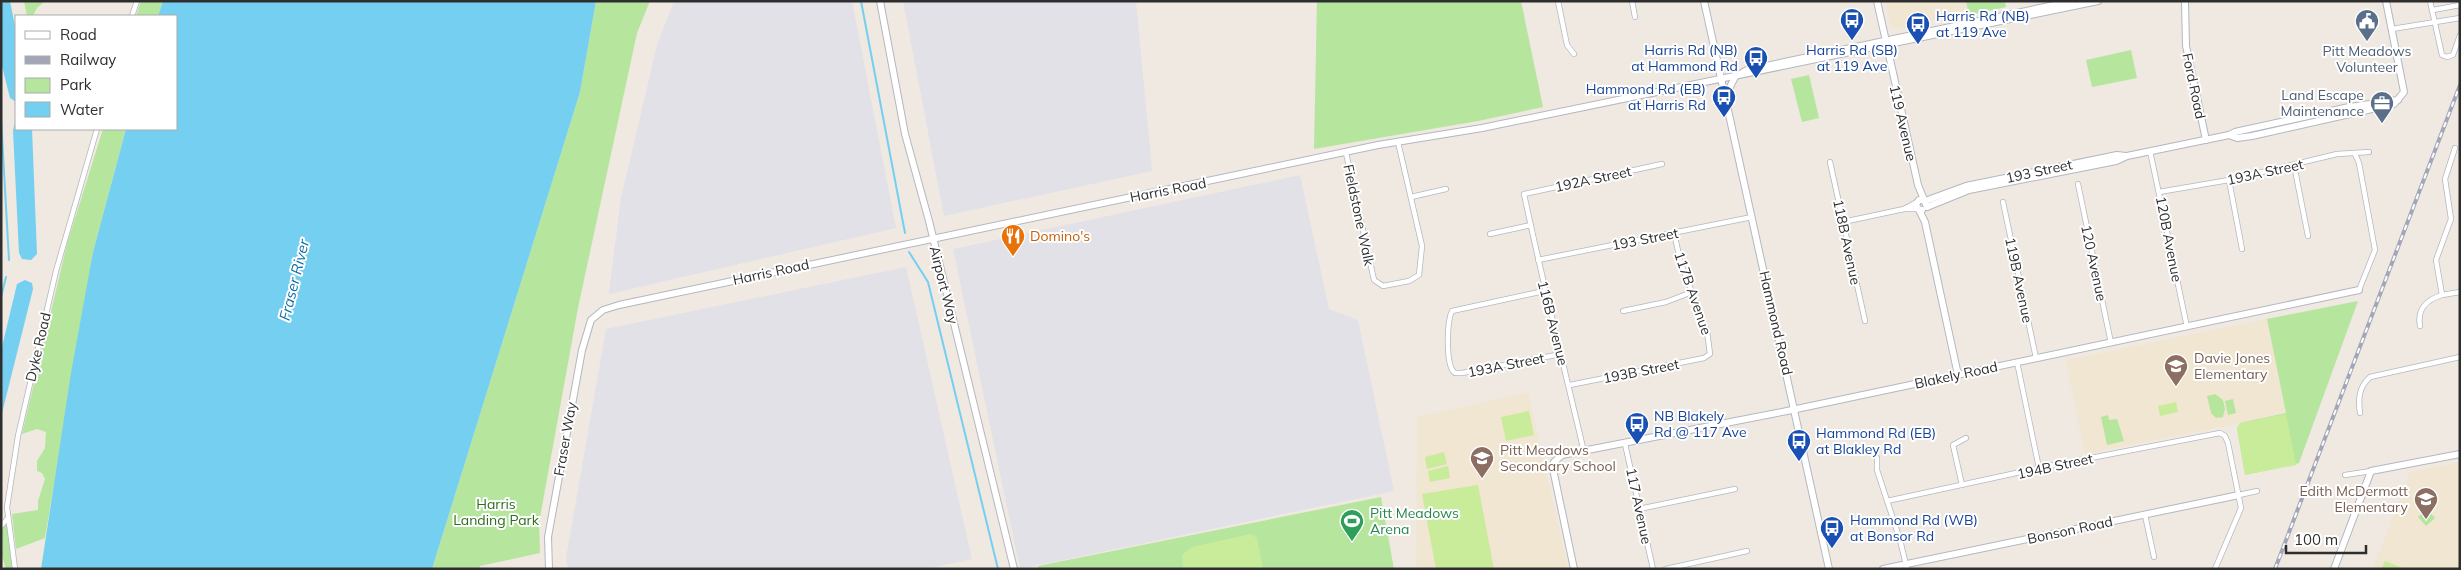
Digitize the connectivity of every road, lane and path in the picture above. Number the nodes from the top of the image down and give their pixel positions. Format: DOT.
graph roads {
  1 [pos="137,1"];
  2 [pos="880,1"];
  3 [pos="1558,1"];
  4 [pos="1632,1"];
  5 [pos="1704,1"];
  6 [pos="1877,1"];
  7 [pos="2073,1"];
  8 [pos="2098,1"];
  9 [pos="2185,1"];
  10 [pos="2386,1"];
  11 [pos="2430,1"];
  12 [pos="2460,5"];
  13 [pos="2433,10"];
  14 [pos="132,15"];
  15 [pos="1635,17"];
  16 [pos="2460,18"];
  17 [pos="2435,22"];
  18 [pos="2392,29"];
  19 [pos="2460,36"];
  20 [pos="1886,43"];
  21 [pos="1574,54"];
  22 [pos="1738,74"];
  23 [pos="1720,78"];
  24 [pos="1727,106"];
  25 [pos="98,130"];
  26 [pos="2206,140"];
  27 [pos="1398,142"];
  28 [pos="2455,148"];
  29 [pos="2150,151"];
  30 [pos="2369,152"];
  31 [pos="1346,153"];
  32 [pos="2355,154"];
  33 [pos="1830,162"];
  34 [pos="1662,164"];
  35 [pos="2294,165"];
  36 [pos="2229,180"];
  37 [pos="2078,184"];
  38 [pos="1446,190"];
  39 [pos="2160,192"];
  40 [pos="1524,194"];
  41 [pos="1410,197"];
  42 [pos="2003,202"];
  43 [pos="1921,205"];
  44 [pos="1752,217"];
  45 [pos="1843,222"];
  46 [pos="1531,226"];
  47 [pos="1674,233"];
  48 [pos="1490,234"];
  49 [pos="2308,236"];
  50 [pos="932,238"];
  51 [pos="2242,249"];
  52 [pos="1538,260"];
  53 [pos="2360,290"];
  54 [pos="1544,291"];
  55 [pos="1692,292"];
  56 [pos="2460,292"];
  57 [pos="2442,296"];
  58 [pos="1623,310"];
  59 [pos="599,313"];
  60 [pos="1865,321"];
  61 [pos="2420,326"];
  62 [pos="2187,327"];
  63 [pos="2111,343"];
  64 [pos="1561,354"];
  65 [pos="1710,354"];
  66 [pos="2036,358"];
  67 [pos="2460,358"];
  68 [pos="2017,362"];
  69 [pos="1958,375"];
  70 [pos="1570,385"];
  71 [pos="1795,409"];
  72 [pos="2360,413"];
  73 [pos="1966,438"];
  74 [pos="1625,444"];
  75 [pos="1584,452"];
  76 [pos="2460,454"];
  77 [pos="1877,458"];
  78 [pos="2040,468"];
  79 [pos="2371,471"];
  80 [pos="2345,475"];
  81 [pos="1962,485"];
  82 [pos="1735,489"];
  83 [pos="2257,492"];
  84 [pos="2239,495"];
  85 [pos="1887,502"];
  86 [pos="1639,509"];
  87 [pos="2145,515"];
  88 [pos="8,518"];
  89 [pos="1,526"];
  90 [pos="1747,551"];
  91 [pos="2154,557"];
  92 [pos="1906,566"];
  93 [pos="15,569"];
  94 [pos="549,569"];
  95 [pos="1014,569"];
  96 [pos="1574,569"];
  97 [pos="1653,569"];
  98 [pos="1666,569"];
  99 [pos="1829,569"];
  100 [pos="1883,569"];
  101 [pos="2215,569"];
  102 [pos="2334,569"];
  1 -- 14 [label="street"];
  2 -- 50 [label="street, Airport Way"];
  3 -- 21 [label="street"];
  4 -- 15 [label="street"];
  5 -- 23 [label="street, Hammond Road"];
  6 -- 20 [label="street, 119 Avenue"];
  7 -- 20 [label="street, Harris Road"];
  8 -- 20 [label="street, Harris Road"];
  9 -- 26 [label="street, Ford Road"];
  10 -- 18 [label="street"];
  11 -- 13 [label="street"];
  12 -- 13 [label="street"];
  13 -- 17 [label="street"];
  16 -- 17 [label="street"];
  17 -- 18 [label="street"];
  17 -- 19 [label="street"];
  18 -- 26 [label="street, 193 Street"];
  20 -- 22 [label="street, Harris Road"];
  20 -- 43 [label="street, 119 Avenue"];
  22 -- 23 [label="street, Harris Road"];
  22 -- 24 [label="street"];
  23 -- 24 [label="street, Hammond Road"];
  23 -- 27 [label="street, Harris Road"];
  24 -- 44 [label="street, Hammond Road"];
  25 -- 88 [label="street, Dyke Road"];
  26 -- 29 [label="street, 193 Street"];
  27 -- 31 [label="street, Harris Road"];
  27 -- 41 [label="street"];
  28 -- 57 [label="street"];
  29 -- 39 [label="street, 120B Avenue"];
  29 -- 43 [label="street, 193 Street"];
  30 -- 32 [label="street, 193A Street"];
  31 -- 41 [label="street, Fieldstone Walk"];
  31 -- 50 [label="street, Harris Road"];
  32 -- 35 [label="street, 193A Street"];
  32 -- 53 [label="street"];
  33 -- 45 [label="street, 118B Avenue"];
  34 -- 40 [label="street, 192A Street"];
  35 -- 36 [label="street, 193A Street"];
  35 -- 49 [label="street"];
  36 -- 39 [label="street, 193A Street"];
  36 -- 51 [label="street"];
  37 -- 63 [label="street, 120 Avenue"];
  38 -- 41 [label="street"];
  39 -- 62 [label="street, 120B Avenue"];
  40 -- 46 [label="street, 116B Avenue"];
  42 -- 66 [label="street, 119B Avenue"];
  43 -- 45 [label="street, 193 Street"];
  43 -- 69 [label="street, 119 Avenue"];
  44 -- 47 [label="street, 193 Street"];
  44 -- 71 [label="street, Hammond Road"];
  45 -- 60 [label="street, 118B Avenue"];
  46 -- 48 [label="street"];
  46 -- 52 [label="street, 116B Avenue"];
  47 -- 52 [label="street, 193 Street"];
  47 -- 55 [label="street, 117B Avenue"];
  50 -- 59 [label="street, Harris Road"];
  50 -- 95 [label="street, Airport Way"];
  52 -- 54 [label="street, 116B Avenue"];
  53 -- 62 [label="street, Blakely Road"];
  54 -- 64 [label="street, 116B Avenue"];
  54 -- 64 [label="street, 193A Street"];
  55 -- 58 [label="street"];
  55 -- 65 [label="street, 117B Avenue"];
  56 -- 57 [label="street"];
  57 -- 61 [label="street"];
  59 -- 94 [label="street, Fraser Way"];
  62 -- 63 [label="street, Blakely Road"];
  63 -- 66 [label="street, Blakely Road"];
  64 -- 70 [label="street, 116B Avenue"];
  65 -- 70 [label="street, 193B Street"];
  66 -- 68 [label="street, Blakely Road"];
  67 -- 72 [label="street"];
  68 -- 69 [label="street, Blakely Road"];
  68 -- 78 [label="street"];
  69 -- 71 [label="street, Blakely Road"];
  70 -- 75 [label="street, 116B Avenue"];
  71 -- 74 [label="street, Blakely Road"];
  71 -- 99 [label="street, Hammond Road"];
  73 -- 81 [label="street"];
  74 -- 75 [label="street, Blakely Road"];
  74 -- 86 [label="street, 117 Avenue"];
  75 -- 96 [label="street, Blakely Road"];
  76 -- 79 [label="street"];
  77 -- 85 [label="street"];
  78 -- 81 [label="street, 194B Street"];
  78 -- 84 [label="street, 194B Street"];
  79 -- 80 [label="street"];
  79 -- 102 [label="street"];
  81 -- 85 [label="street, 194B Street"];
  82 -- 86 [label="street"];
  83 -- 84 [label="street, Bonson Road"];
  84 -- 87 [label="street, Bonson Road"];
  84 -- 101 [label="street"];
  85 -- 92 [label="street"];
  86 -- 97 [label="street, 117 Avenue"];
  87 -- 91 [label="street"];
  87 -- 92 [label="street, Bonson Road"];
  88 -- 89 [label="street"];
  88 -- 93 [label="street, Dyke Road"];
  90 -- 98 [label="street"];
  92 -- 100 [label="street, Bonson Road"];
}
